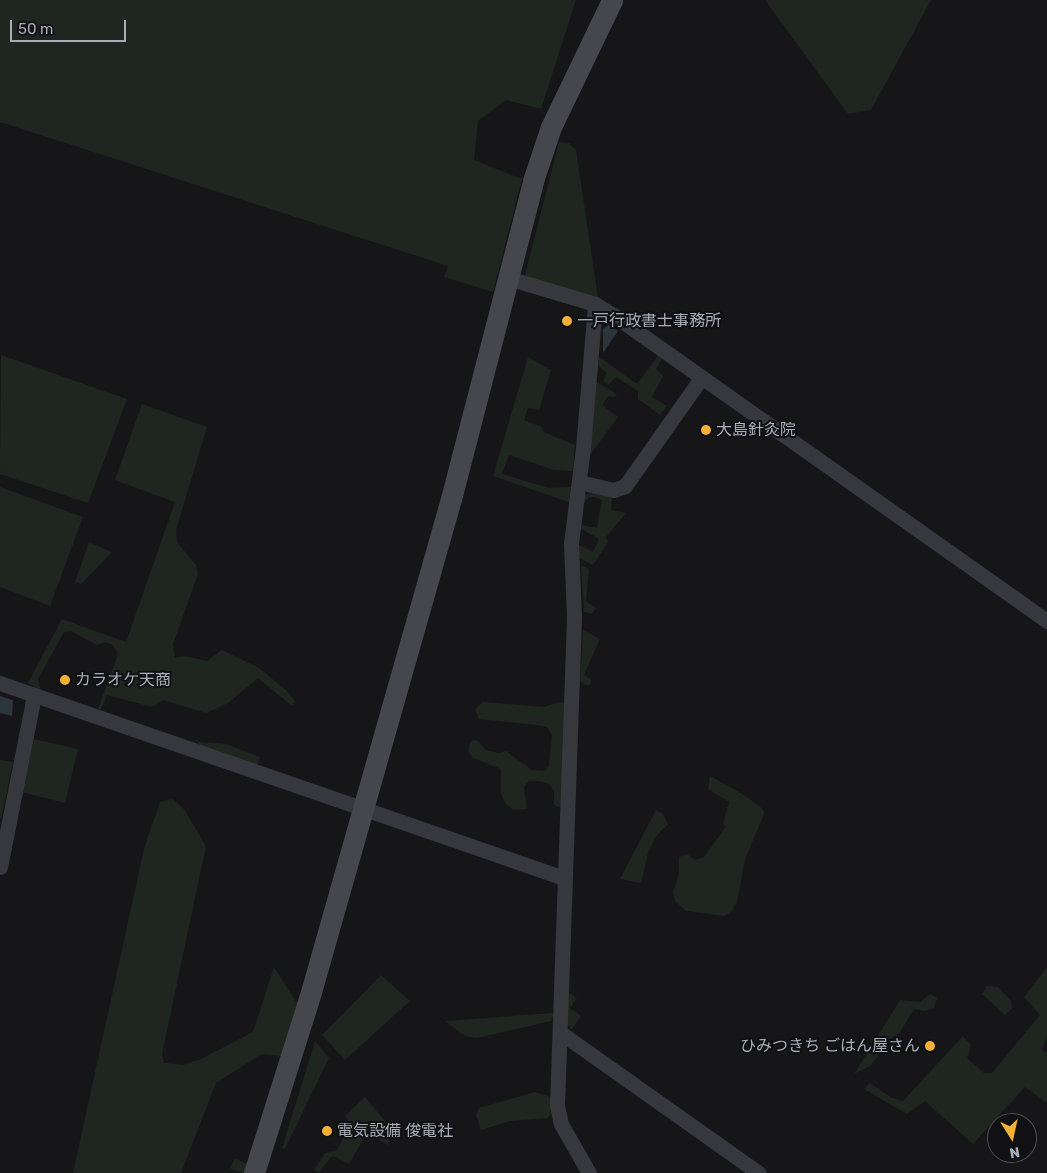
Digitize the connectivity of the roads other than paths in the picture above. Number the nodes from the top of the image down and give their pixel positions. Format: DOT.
graph roads {
  1 [pos="612,0"];
  2 [pos="508,278"];
  3 [pos="595,304"];
  4 [pos="702,377"];
  5 [pos="579,482"];
  6 [pos="1047,621"];
  7 [pos="0,683"];
  8 [pos="34,695"];
  9 [pos="362,807"];
  10 [pos="0,867"];
  11 [pos="564,878"];
  12 [pos="561,1033"];
  13 [pos="254,1173"];
  14 [pos="589,1173"];
  15 [pos="759,1173"];
  1 -- 2 [label="street"];
  2 -- 3 [label="street"];
  2 -- 9 [label="street"];
  3 -- 4 [label="street"];
  3 -- 5 [label="street"];
  4 -- 5 [label="street"];
  4 -- 6 [label="street"];
  5 -- 11 [label="street"];
  7 -- 8 [label="street"];
  8 -- 9 [label="street"];
  8 -- 10 [label="street"];
  9 -- 11 [label="street"];
  9 -- 13 [label="street"];
  11 -- 12 [label="street"];
  12 -- 14 [label="street"];
  12 -- 15 [label="street"];
}
